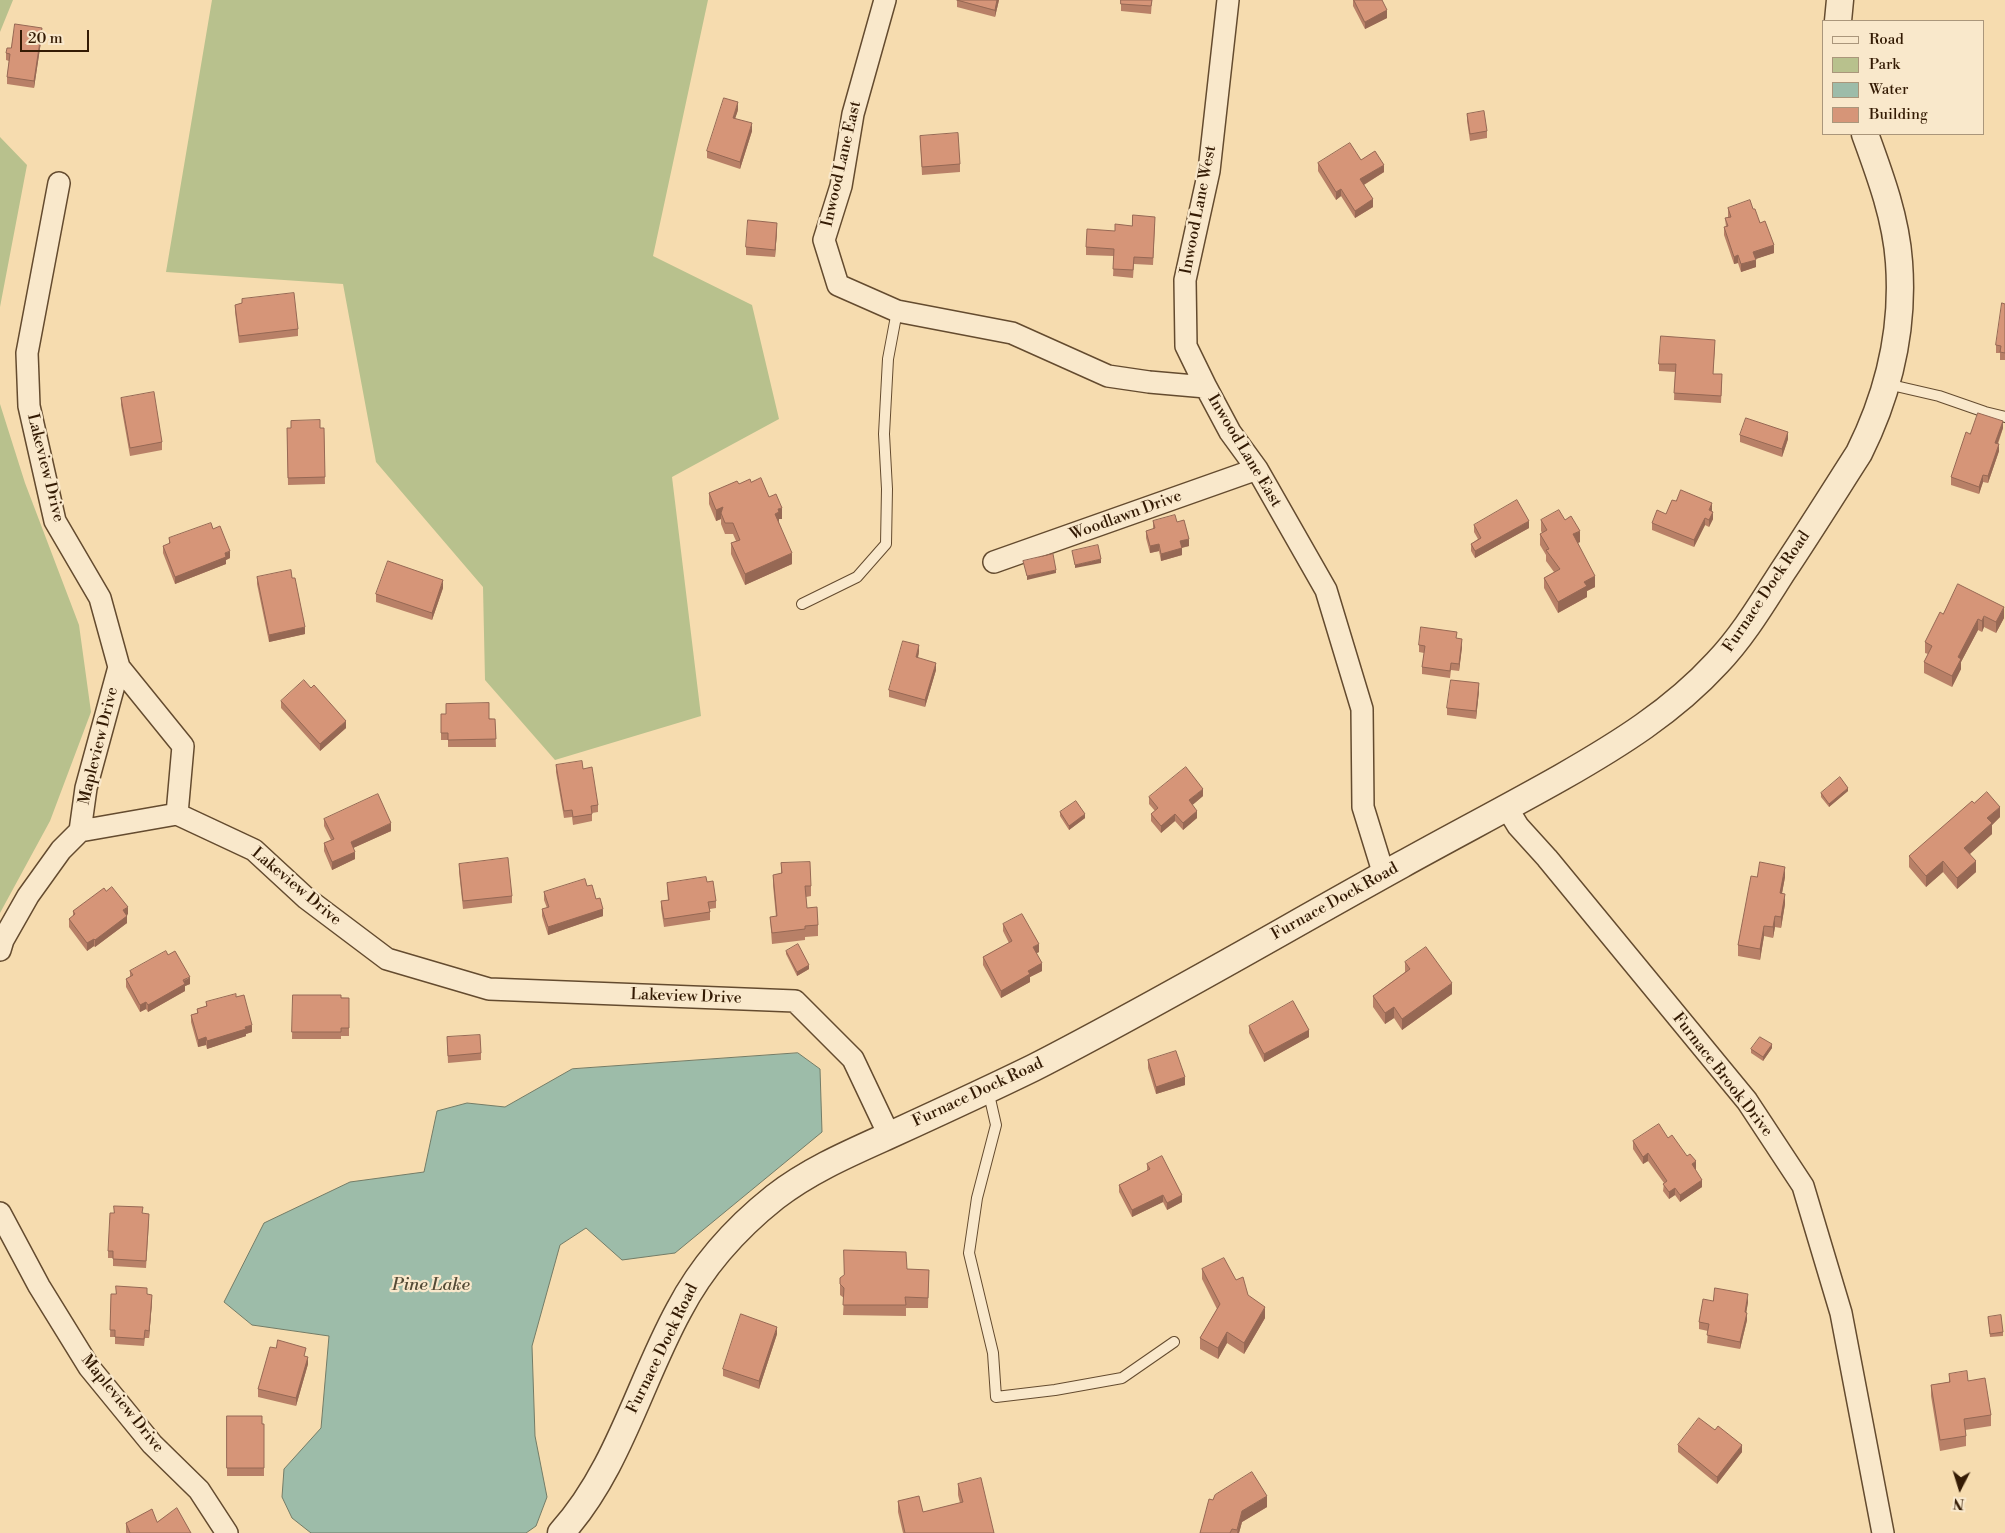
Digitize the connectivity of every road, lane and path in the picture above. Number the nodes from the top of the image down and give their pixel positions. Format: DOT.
graph roads {
  1 [pos="885,0"];
  2 [pos="1228,0"];
  3 [pos="1840,0"];
  4 [pos="1838,20"];
  5 [pos="1865,135"];
  6 [pos="59,183"];
  7 [pos="897,311"];
  8 [pos="1887,384"];
  9 [pos="1206,387"];
  10 [pos="2005,417"];
  11 [pos="1257,469"];
  12 [pos="994,562"];
  13 [pos="802,604"];
  14 [pos="119,667"];
  15 [pos="1507,808"];
  16 [pos="177,814"];
  17 [pos="80,831"];
  18 [pos="1384,875"];
  19 [pos="0,950"];
  20 [pos="988,1089"];
  21 [pos="889,1135"];
  22 [pos="0,1213"];
  23 [pos="1174,1342"];
  24 [pos="227,1533"];
  25 [pos="561,1533"];
  26 [pos="1883,1533"];
  1 -- 7 [label="street, Inwood Lane East"];
  2 -- 9 [label="street, Inwood Lane West"];
  3 -- 4 [label="street"];
  5 -- 8 [label="street, Furnace Dock Road"];
  6 -- 14 [label="street, Lakeview Drive"];
  7 -- 9 [label="street, Inwood Lane East"];
  7 -- 13 [label="lane"];
  8 -- 10 [label="lane"];
  8 -- 15 [label="street, Furnace Dock Road"];
  9 -- 11 [label="street, Inwood Lane East"];
  11 -- 12 [label="street, Woodlawn Drive"];
  11 -- 18 [label="street, Inwood Lane East"];
  14 -- 16 [label="street, Lakeview Drive"];
  14 -- 17 [label="street, Mapleview Drive"];
  15 -- 18 [label="street, Furnace Dock Road"];
  15 -- 26 [label="street, Furnace Brook Drive"];
  16 -- 17 [label="street"];
  16 -- 21 [label="street, Lakeview Drive"];
  17 -- 19 [label="street"];
  18 -- 20 [label="street, Furnace Dock Road"];
  20 -- 21 [label="street, Furnace Dock Road"];
  20 -- 23 [label="lane"];
  21 -- 25 [label="street, Furnace Dock Road"];
  22 -- 24 [label="street, Mapleview Drive"];
}
